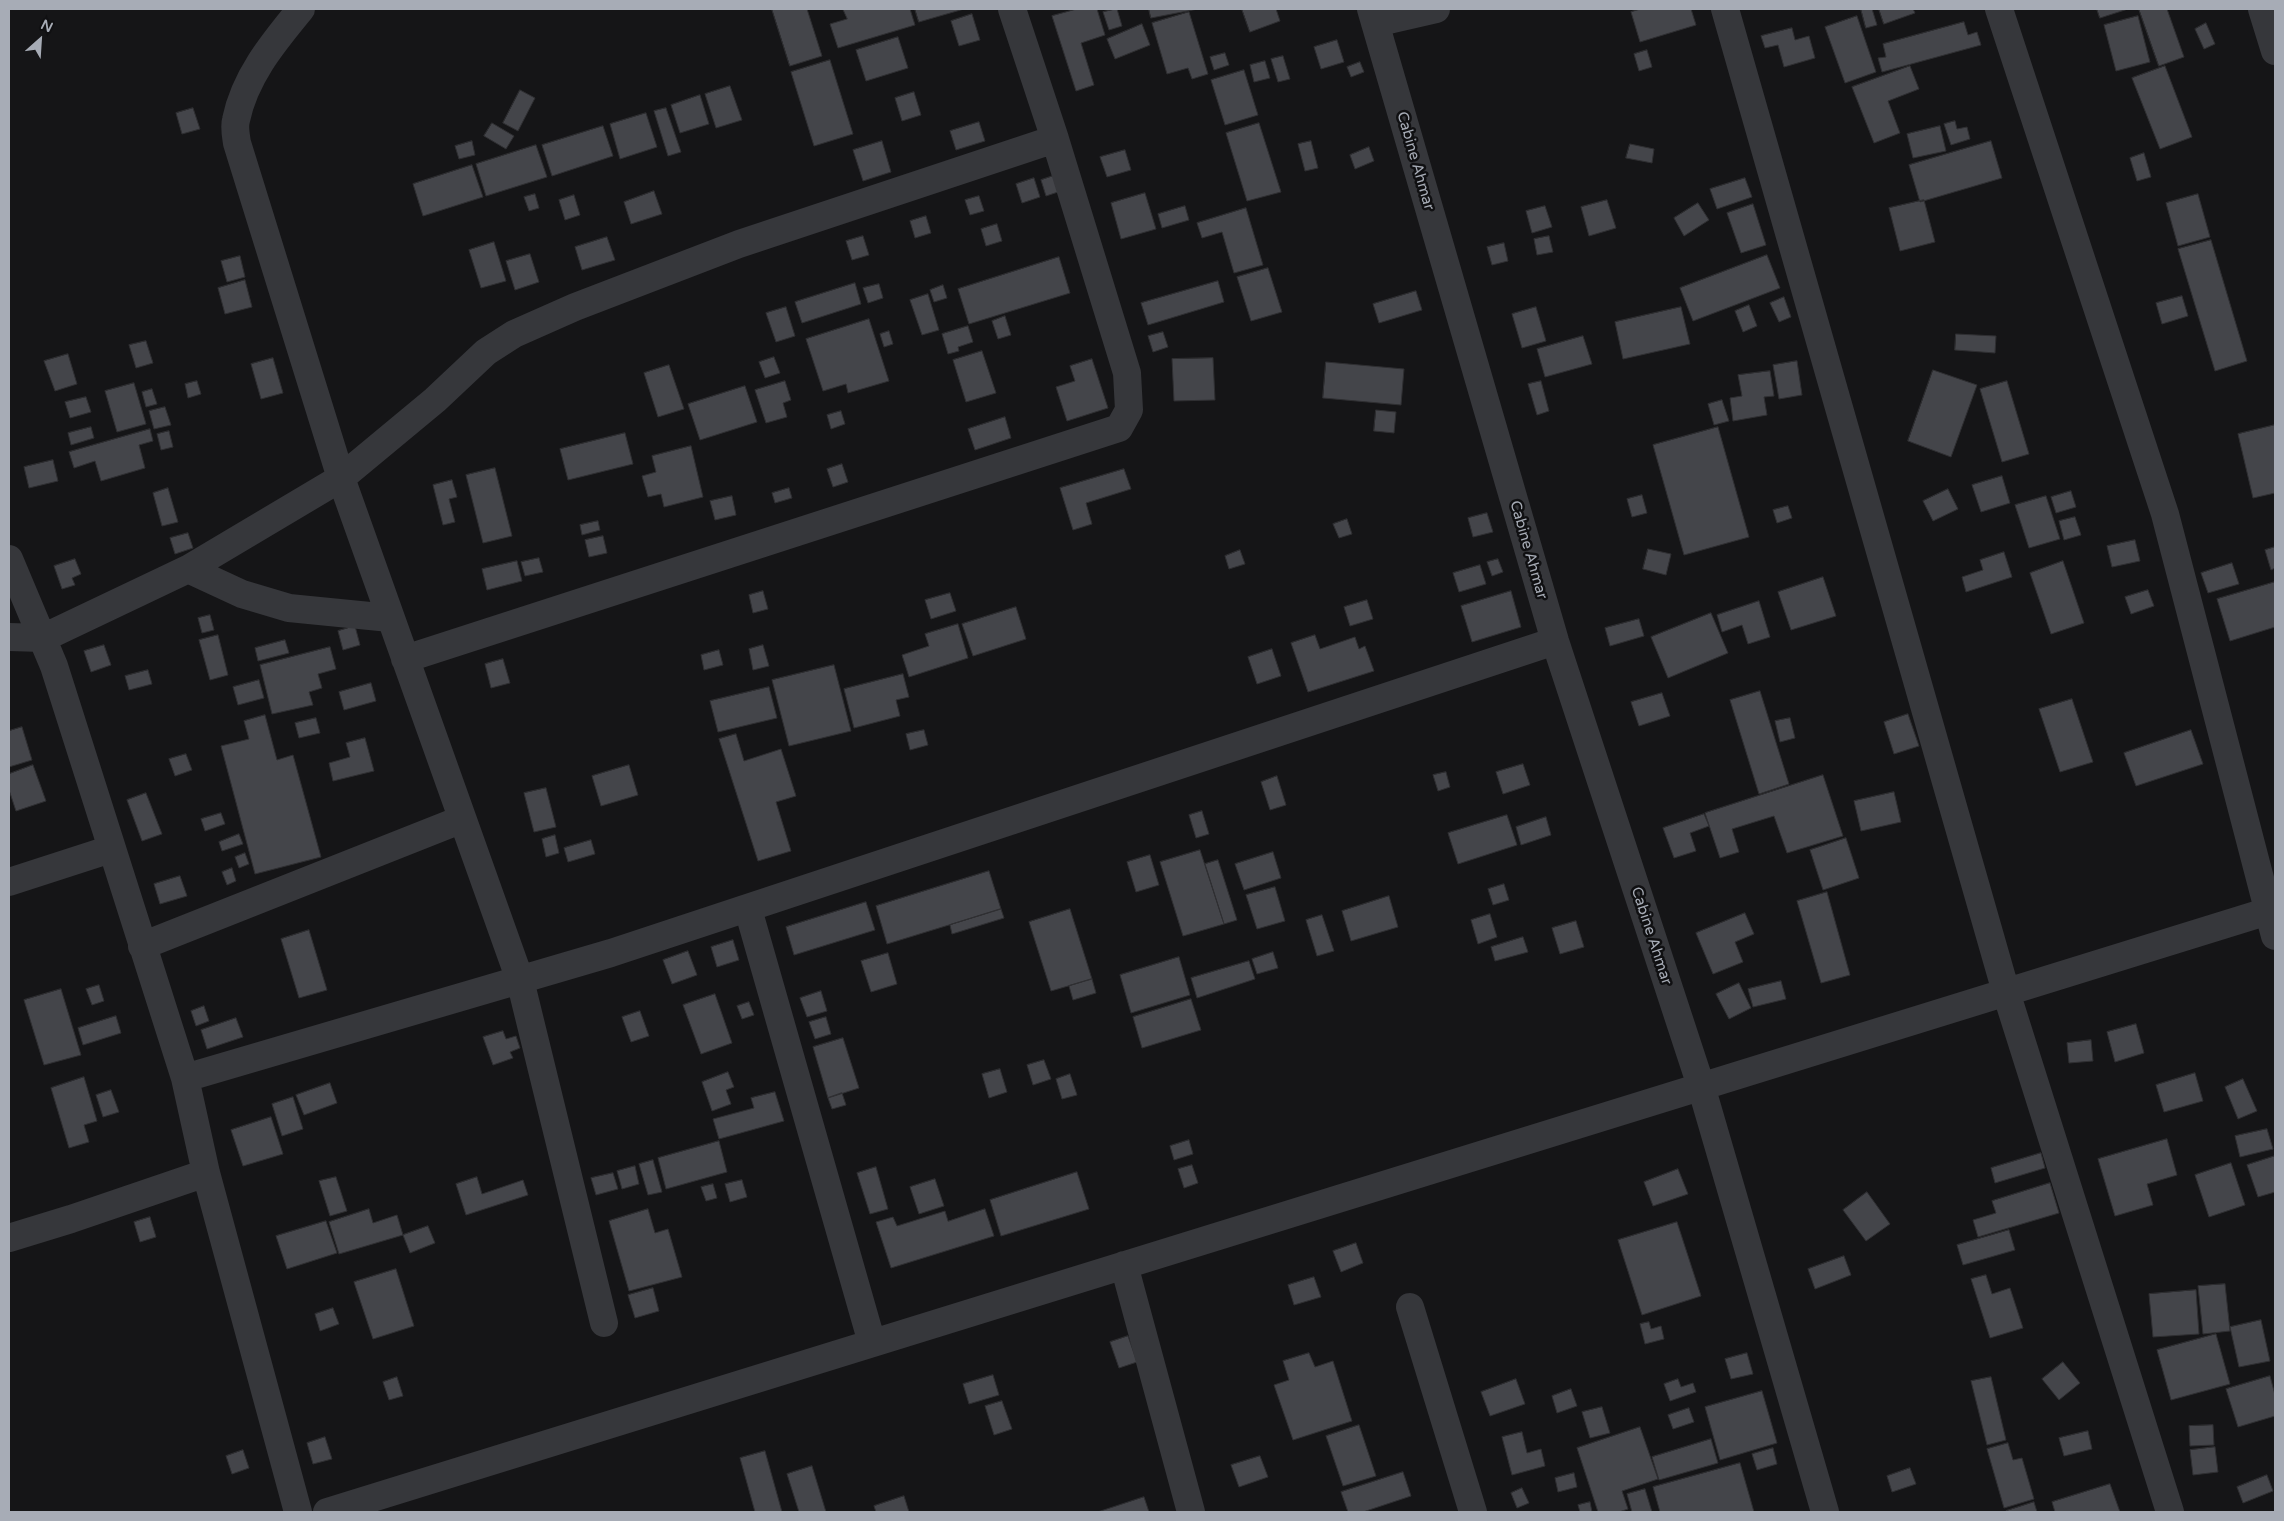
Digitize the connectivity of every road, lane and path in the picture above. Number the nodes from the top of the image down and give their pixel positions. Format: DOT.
graph roads {
  1 [pos="301,9"];
  2 [pos="1012,9"];
  3 [pos="1436,9"];
  4 [pos="1725,9"];
  5 [pos="2000,9"];
  6 [pos="2262,9"];
  7 [pos="1373,16"];
  8 [pos="2275,51"];
  9 [pos="1055,139"];
  10 [pos="341,478"];
  11 [pos="9,559"];
  12 [pos="188,569"];
  13 [pos="390,618"];
  14 [pos="9,637"];
  15 [pos="44,638"];
  16 [pos="1554,641"];
  17 [pos="405,659"];
  18 [pos="455,822"];
  19 [pos="111,849"];
  20 [pos="9,882"];
  21 [pos="748,909"];
  22 [pos="2273,918"];
  23 [pos="142,946"];
  24 [pos="520,980"];
  25 [pos="2006,992"];
  26 [pos="185,1078"];
  27 [pos="1701,1086"];
  28 [pos="206,1173"];
  29 [pos="9,1238"];
  30 [pos="1124,1265"];
  31 [pos="1410,1308"];
  32 [pos="604,1323"];
  33 [pos="872,1343"];
  34 [pos="298,1512"];
  35 [pos="327,1512"];
  36 [pos="1190,1512"];
  37 [pos="1473,1512"];
  38 [pos="1825,1512"];
  39 [pos="2170,1512"];
  1 -- 10 [label="street"];
  2 -- 9 [label="street"];
  3 -- 7 [label="street"];
  4 -- 25 [label="street"];
  5 -- 22 [label="street"];
  6 -- 8 [label="street"];
  7 -- 16 [label="street, Cabine Ahmar"];
  9 -- 10 [label="street"];
  9 -- 17 [label="street"];
  10 -- 12 [label="street"];
  10 -- 13 [label="street"];
  11 -- 15 [label="street"];
  12 -- 13 [label="street"];
  12 -- 15 [label="street"];
  13 -- 17 [label="street"];
  14 -- 15 [label="street"];
  15 -- 19 [label="street"];
  16 -- 21 [label="street"];
  16 -- 27 [label="street, Cabine Ahmar"];
  17 -- 24 [label="street"];
  18 -- 23 [label="street"];
  19 -- 20 [label="street"];
  19 -- 23 [label="street"];
  21 -- 24 [label="street"];
  21 -- 33 [label="street"];
  22 -- 25 [label="street"];
  23 -- 26 [label="street"];
  24 -- 26 [label="street"];
  24 -- 32 [label="street"];
  25 -- 27 [label="street"];
  25 -- 39 [label="street"];
  26 -- 28 [label="street"];
  27 -- 30 [label="street"];
  27 -- 38 [label="street, Cabine Ahmar"];
  28 -- 29 [label="street"];
  28 -- 34 [label="street"];
  30 -- 33 [label="street"];
  30 -- 36 [label="street"];
  31 -- 37 [label="street"];
  33 -- 35 [label="street"];
}
